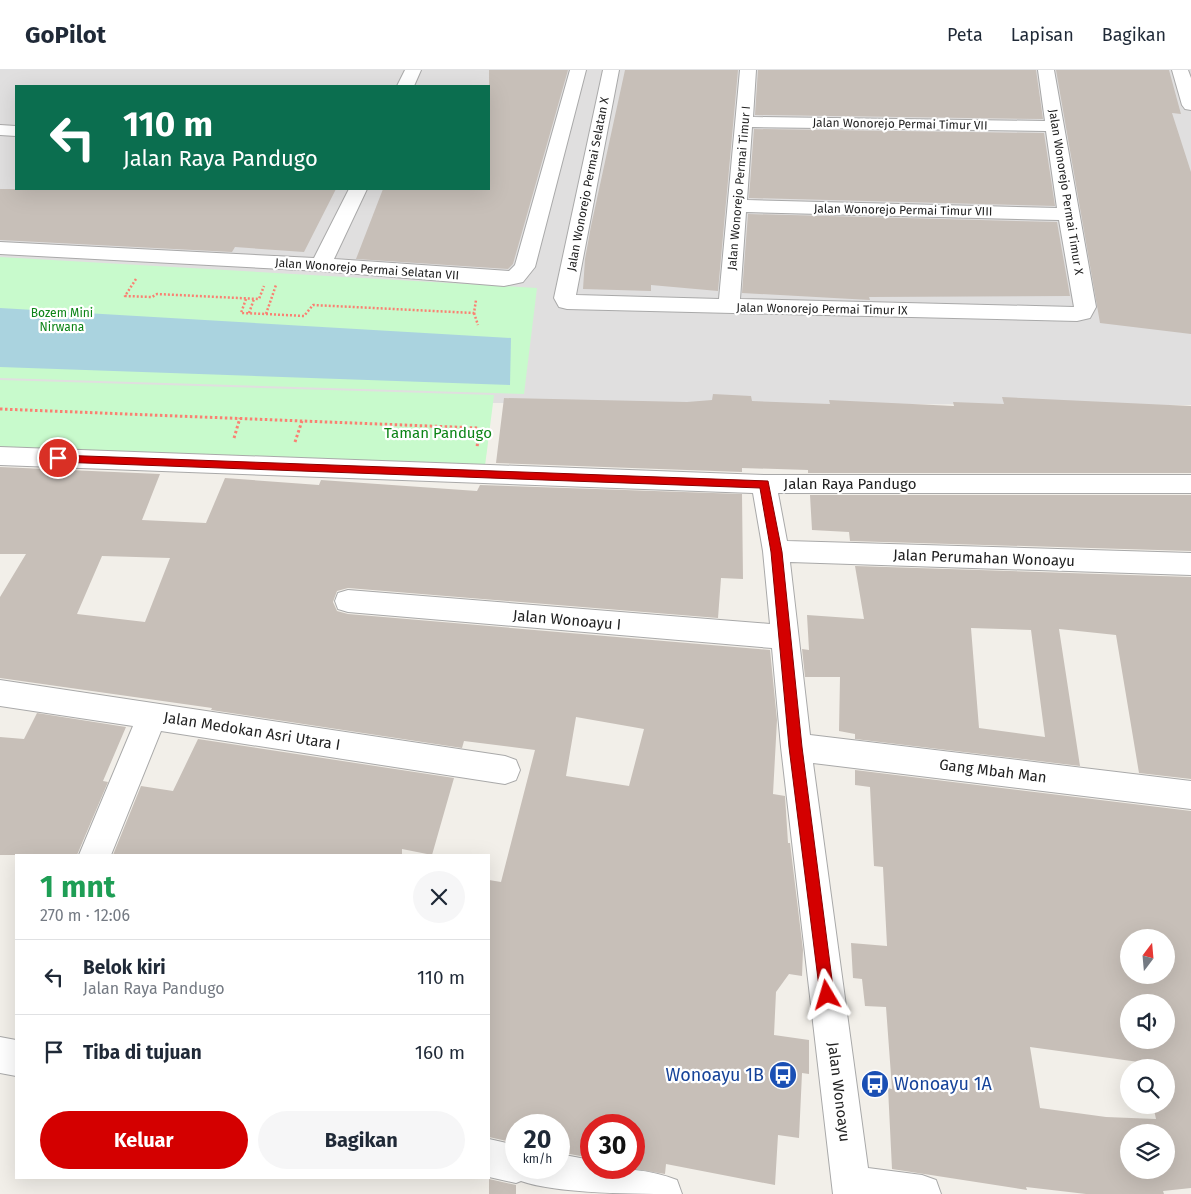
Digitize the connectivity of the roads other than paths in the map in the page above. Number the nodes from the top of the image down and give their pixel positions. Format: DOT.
graph roads {
  1 [pos="413,70"];
  2 [pos="578,70"];
  3 [pos="611,70"];
  4 [pos="748,70"];
  5 [pos="1046,70"];
  6 [pos="1180,70"];
  7 [pos="406,85"];
  8 [pos="1191,105"];
  9 [pos="745,122"];
  10 [pos="1054,126"];
  11 [pos="0,130"];
  12 [pos="15,131"];
  13 [pos="358,190"];
  14 [pos="739,206"];
  15 [pos="1068,214"];
  16 [pos="0,248"];
  17 [pos="321,265"];
  18 [pos="564,298"];
  19 [pos="729,306"];
  20 [pos="1082,313"];
  21 [pos="0,456"];
  22 [pos="764,484"];
  23 [pos="1191,484"];
  24 [pos="776,552"];
  25 [pos="1191,564"];
  26 [pos="348,601"];
  27 [pos="786,637"];
  28 [pos="0,693"];
  29 [pos="152,716"];
  30 [pos="796,747"];
  31 [pos="505,770"];
  32 [pos="1191,795"];
  33 [pos="95,854"];
  34 [pos="0,1055"];
  35 [pos="15,1058"];
  36 [pos="490,1158"];
  37 [pos="505,1162"];
  38 [pos="570,1175"];
  39 [pos="851,1190"];
  40 [pos="663,1194"];
  41 [pos="922,1194"];
  1 -- 7 [label="street"];
  2 -- 17 [label="street, Jalan Wonorejo Permai Selatan VII"];
  3 -- 18 [label="street, Jalan Wonorejo Permai Selatan X"];
  4 -- 9 [label="street, Jalan Wonorejo Permai Timur I"];
  5 -- 10 [label="street, Jalan Wonorejo Permai Timur X"];
  6 -- 8 [label="street"];
  9 -- 10 [label="street, Jalan Wonorejo Permai Timur VII"];
  9 -- 14 [label="street, Jalan Wonorejo Permai Timur I"];
  10 -- 15 [label="street, Jalan Wonorejo Permai Timur X"];
  11 -- 12 [label="street"];
  13 -- 17 [label="street"];
  14 -- 15 [label="street, Jalan Wonorejo Permai Timur VIII"];
  14 -- 19 [label="street, Jalan Wonorejo Permai Timur I"];
  15 -- 20 [label="street, Jalan Wonorejo Permai Timur X"];
  16 -- 17 [label="street, Jalan Wonorejo Permai Selatan VII"];
  18 -- 19 [label="street, Jalan Wonorejo Permai Timur IX"];
  19 -- 20 [label="street, Jalan Wonorejo Permai Timur IX"];
  21 -- 22 [label="street, Jalan Raya Pandugo"];
  22 -- 23 [label="street, Jalan Raya Pandugo"];
  22 -- 24 [label="street, Jalan Wonoayu"];
  24 -- 25 [label="street, Jalan Perumahan Wonoayu"];
  24 -- 27 [label="street, Jalan Wonoayu"];
  26 -- 27 [label="street, Jalan Wonoayu I"];
  27 -- 30 [label="street, Jalan Wonoayu"];
  28 -- 29 [label="street, Jalan Medokan Asri Utara I"];
  29 -- 31 [label="street, Jalan Medokan Asri Utara I"];
  29 -- 33 [label="street"];
  30 -- 32 [label="street, Gang Mbah Man"];
  30 -- 39 [label="street, Jalan Wonoayu"];
  34 -- 35 [label="street"];
  36 -- 37 [label="street"];
  38 -- 40 [label="street"];
  39 -- 41 [label="street"];
}
